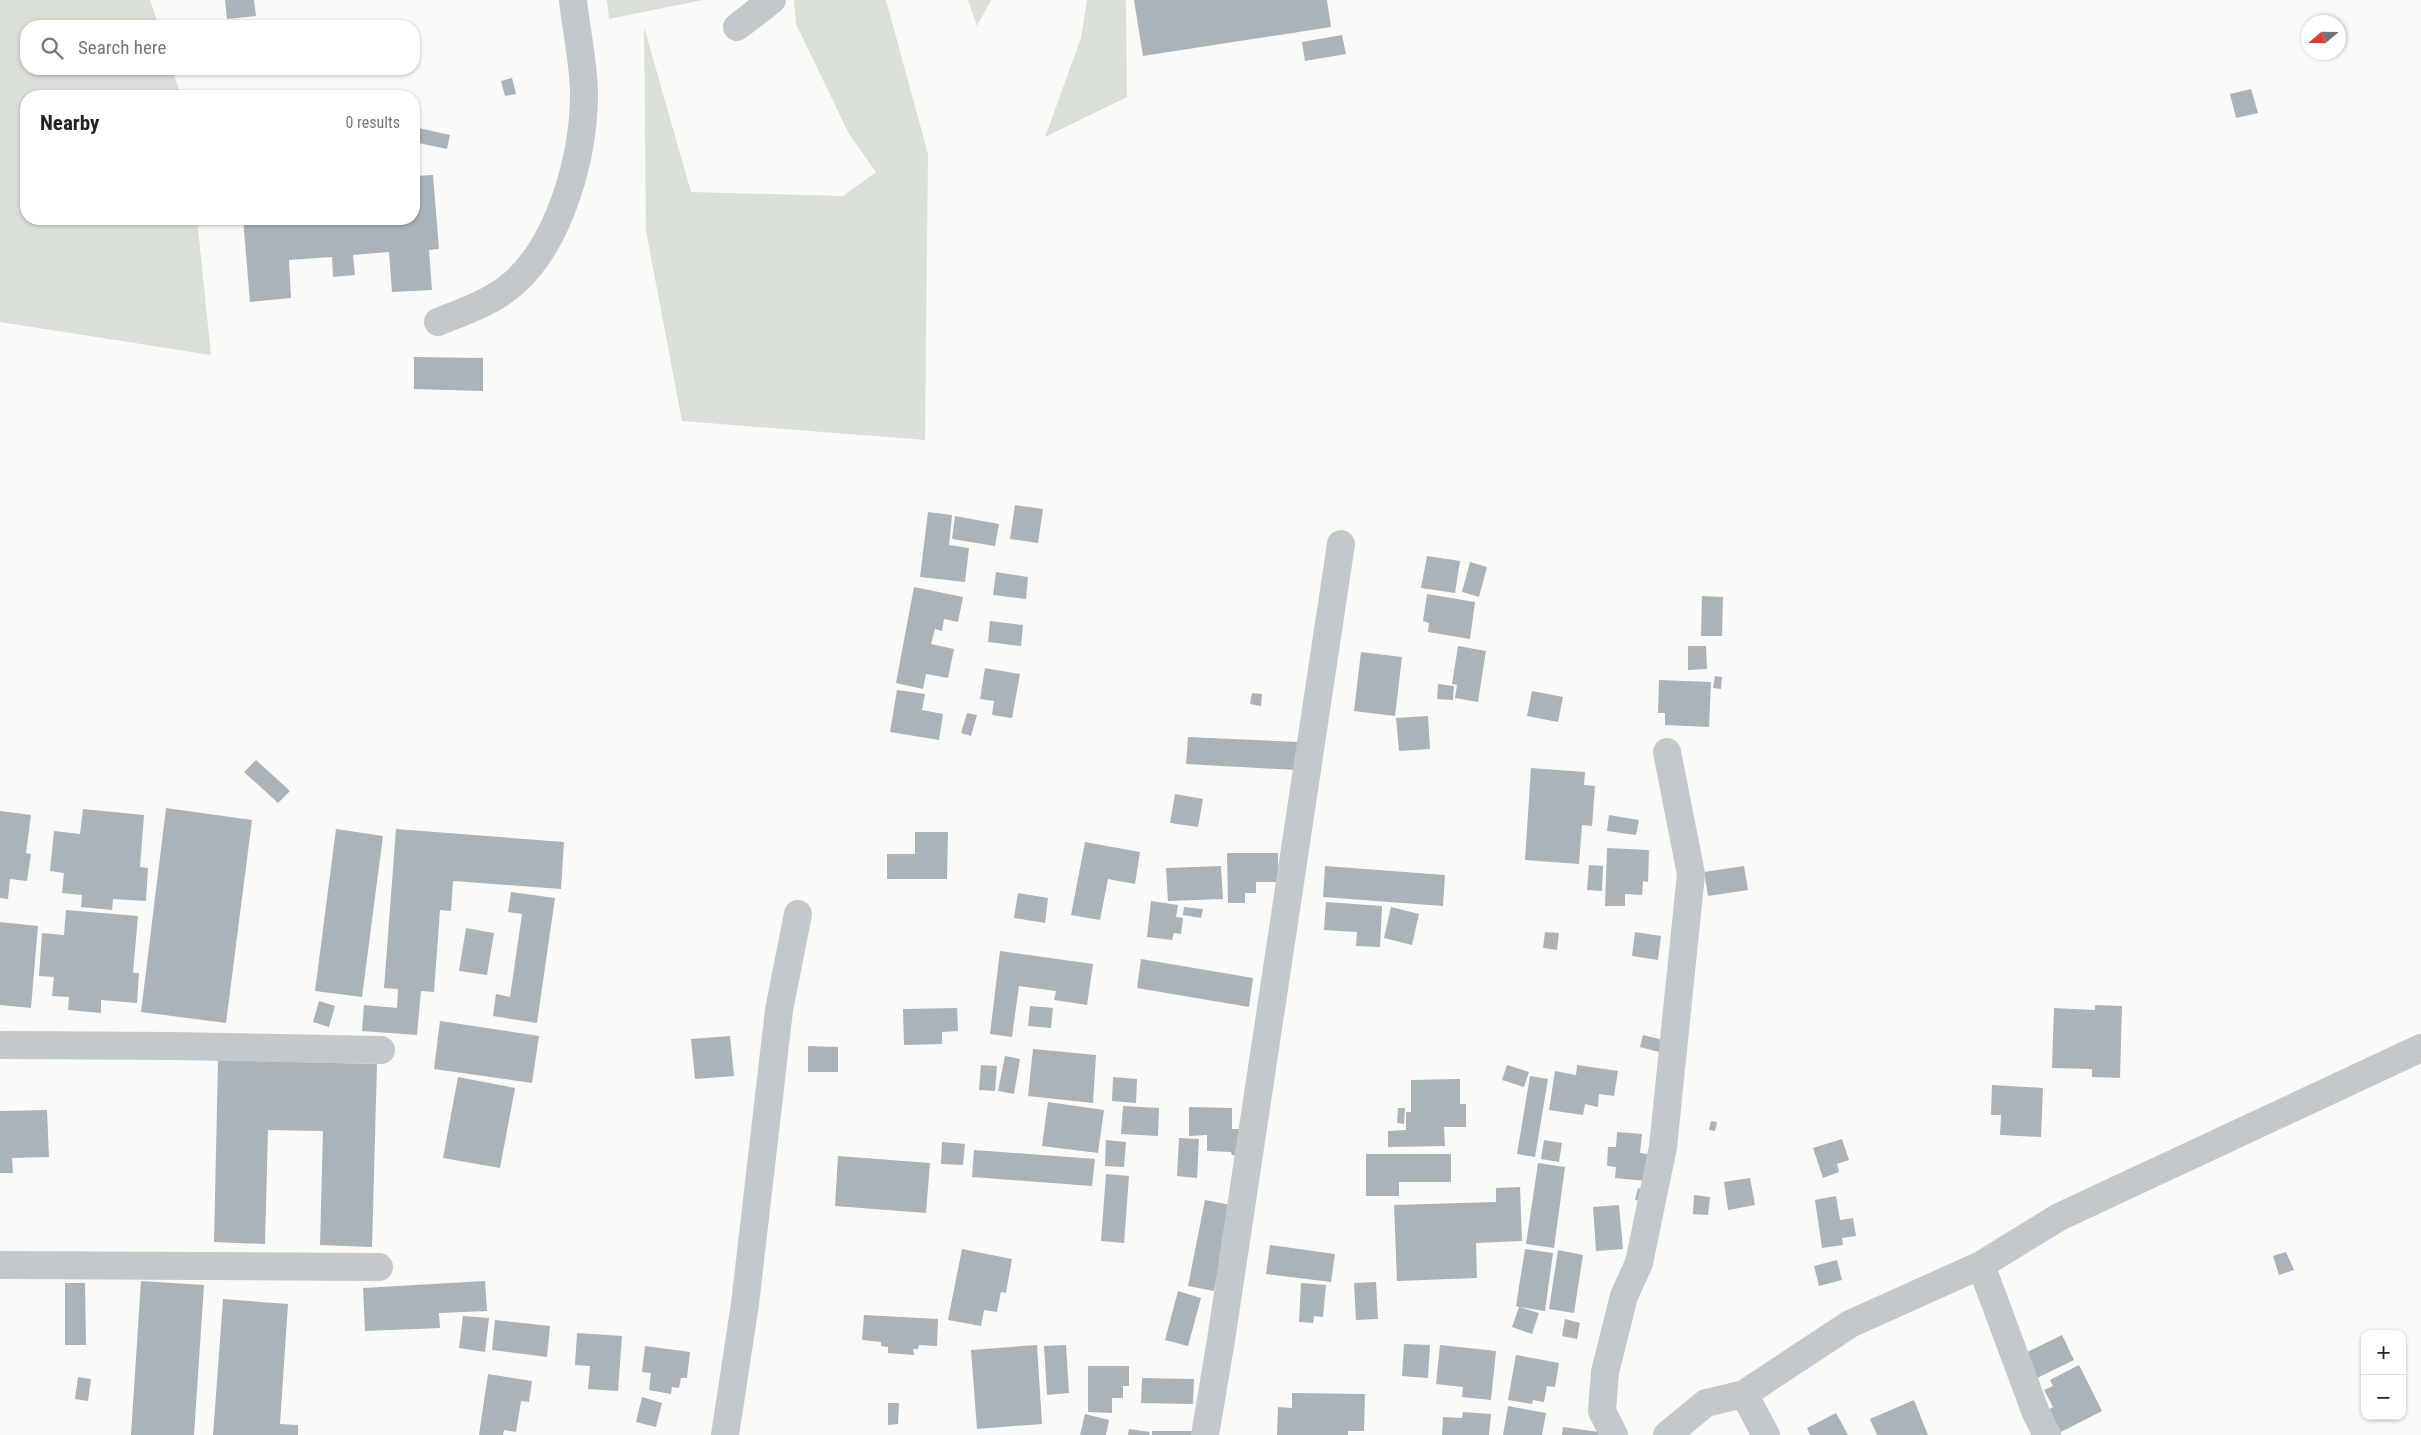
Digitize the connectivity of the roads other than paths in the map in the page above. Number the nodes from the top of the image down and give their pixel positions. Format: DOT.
graph roads {
  1 [pos="573,0"];
  2 [pos="772,0"];
  3 [pos="737,27"];
  4 [pos="438,322"];
  5 [pos="1341,544"];
  6 [pos="1667,752"];
  7 [pos="798,914"];
  8 [pos="0,1045"];
  9 [pos="2421,1048"];
  10 [pos="381,1050"];
  11 [pos="1981,1264"];
  12 [pos="0,1265"];
  13 [pos="379,1267"];
  14 [pos="1744,1394"];
  15 [pos="725,1435"];
  16 [pos="1204,1435"];
  17 [pos="1614,1435"];
  18 [pos="1666,1435"];
  19 [pos="1766,1435"];
  20 [pos="2047,1435"];
  1 -- 4 [label="street"];
  2 -- 3 [label="street"];
  5 -- 16 [label="street"];
  6 -- 17 [label="street"];
  7 -- 15 [label="street"];
  8 -- 10 [label="street"];
  9 -- 11 [label="street"];
  11 -- 14 [label="street"];
  11 -- 20 [label="street"];
  12 -- 13 [label="street"];
  14 -- 18 [label="street"];
  14 -- 19 [label="street"];
}
